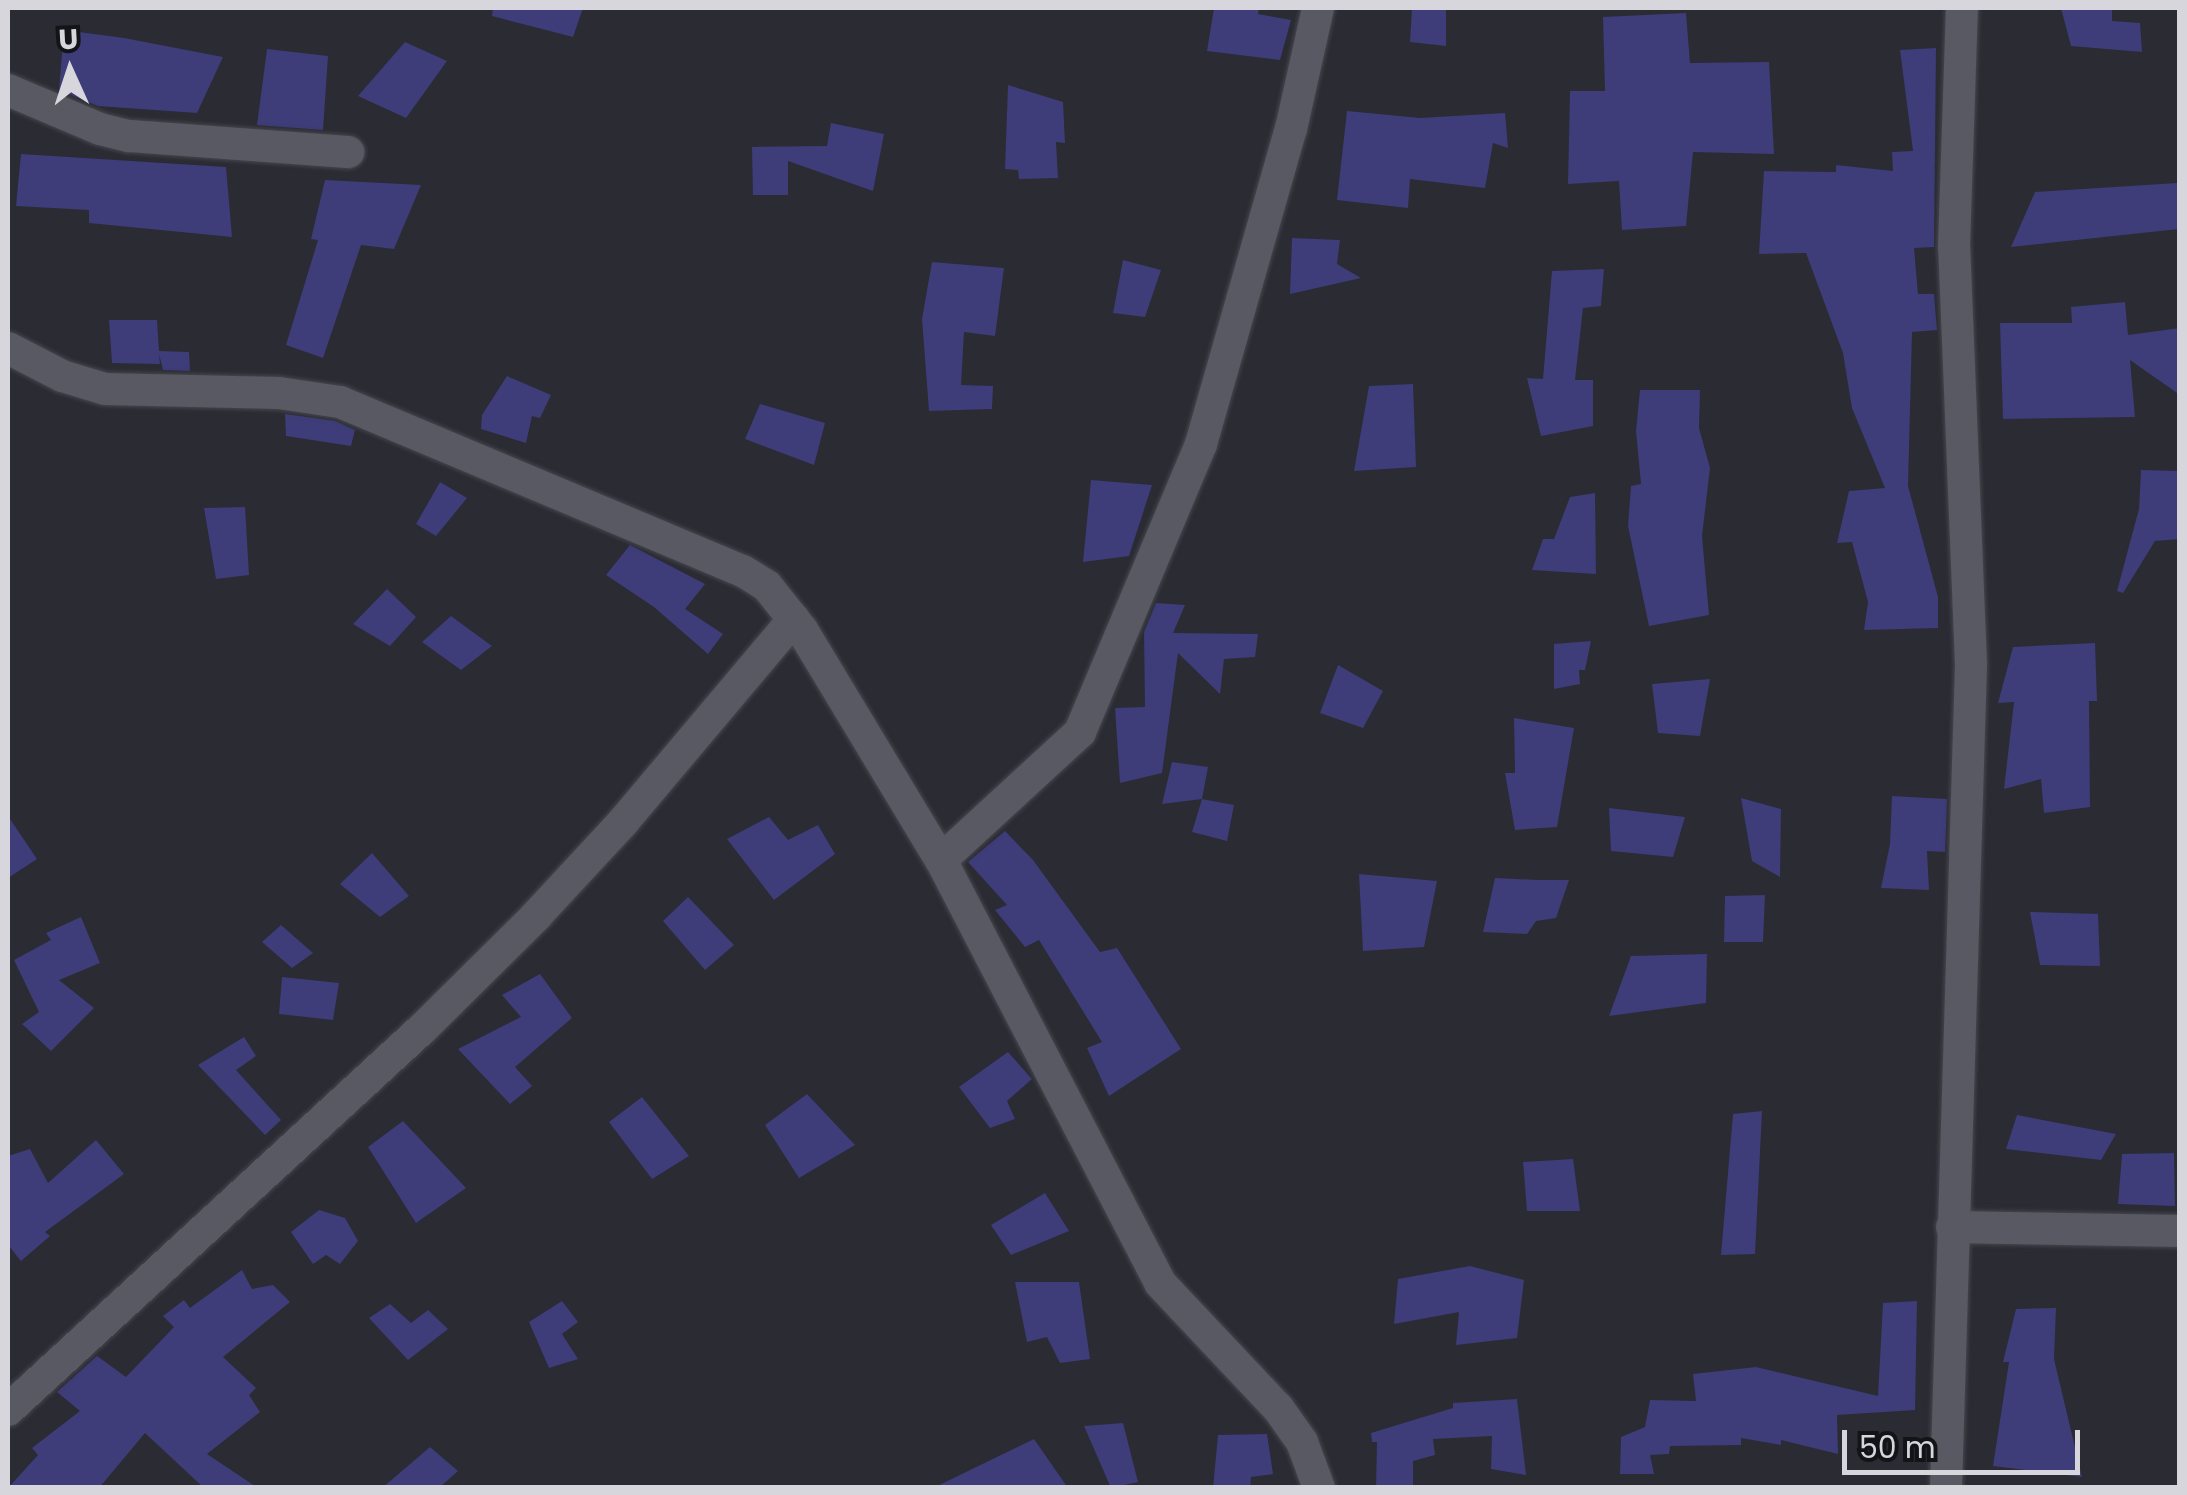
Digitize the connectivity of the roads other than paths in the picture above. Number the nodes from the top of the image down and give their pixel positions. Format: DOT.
graph roads {
  1 [pos="1318,8"];
  2 [pos="1962,8"];
  3 [pos="8,90"];
  4 [pos="348,152"];
  5 [pos="8,348"];
  6 [pos="794,619"];
  7 [pos="941,860"];
  8 [pos="1952,1227"];
  9 [pos="2180,1230"];
  10 [pos="8,1410"];
  11 [pos="1320,1488"];
  12 [pos="1946,1488"];
  1 -- 7 [label="street"];
  2 -- 8 [label="street"];
  3 -- 4 [label="street"];
  5 -- 6 [label="street"];
  6 -- 7 [label="street"];
  6 -- 10 [label="street"];
  7 -- 11 [label="street"];
  8 -- 9 [label="street"];
  8 -- 12 [label="street"];
}
